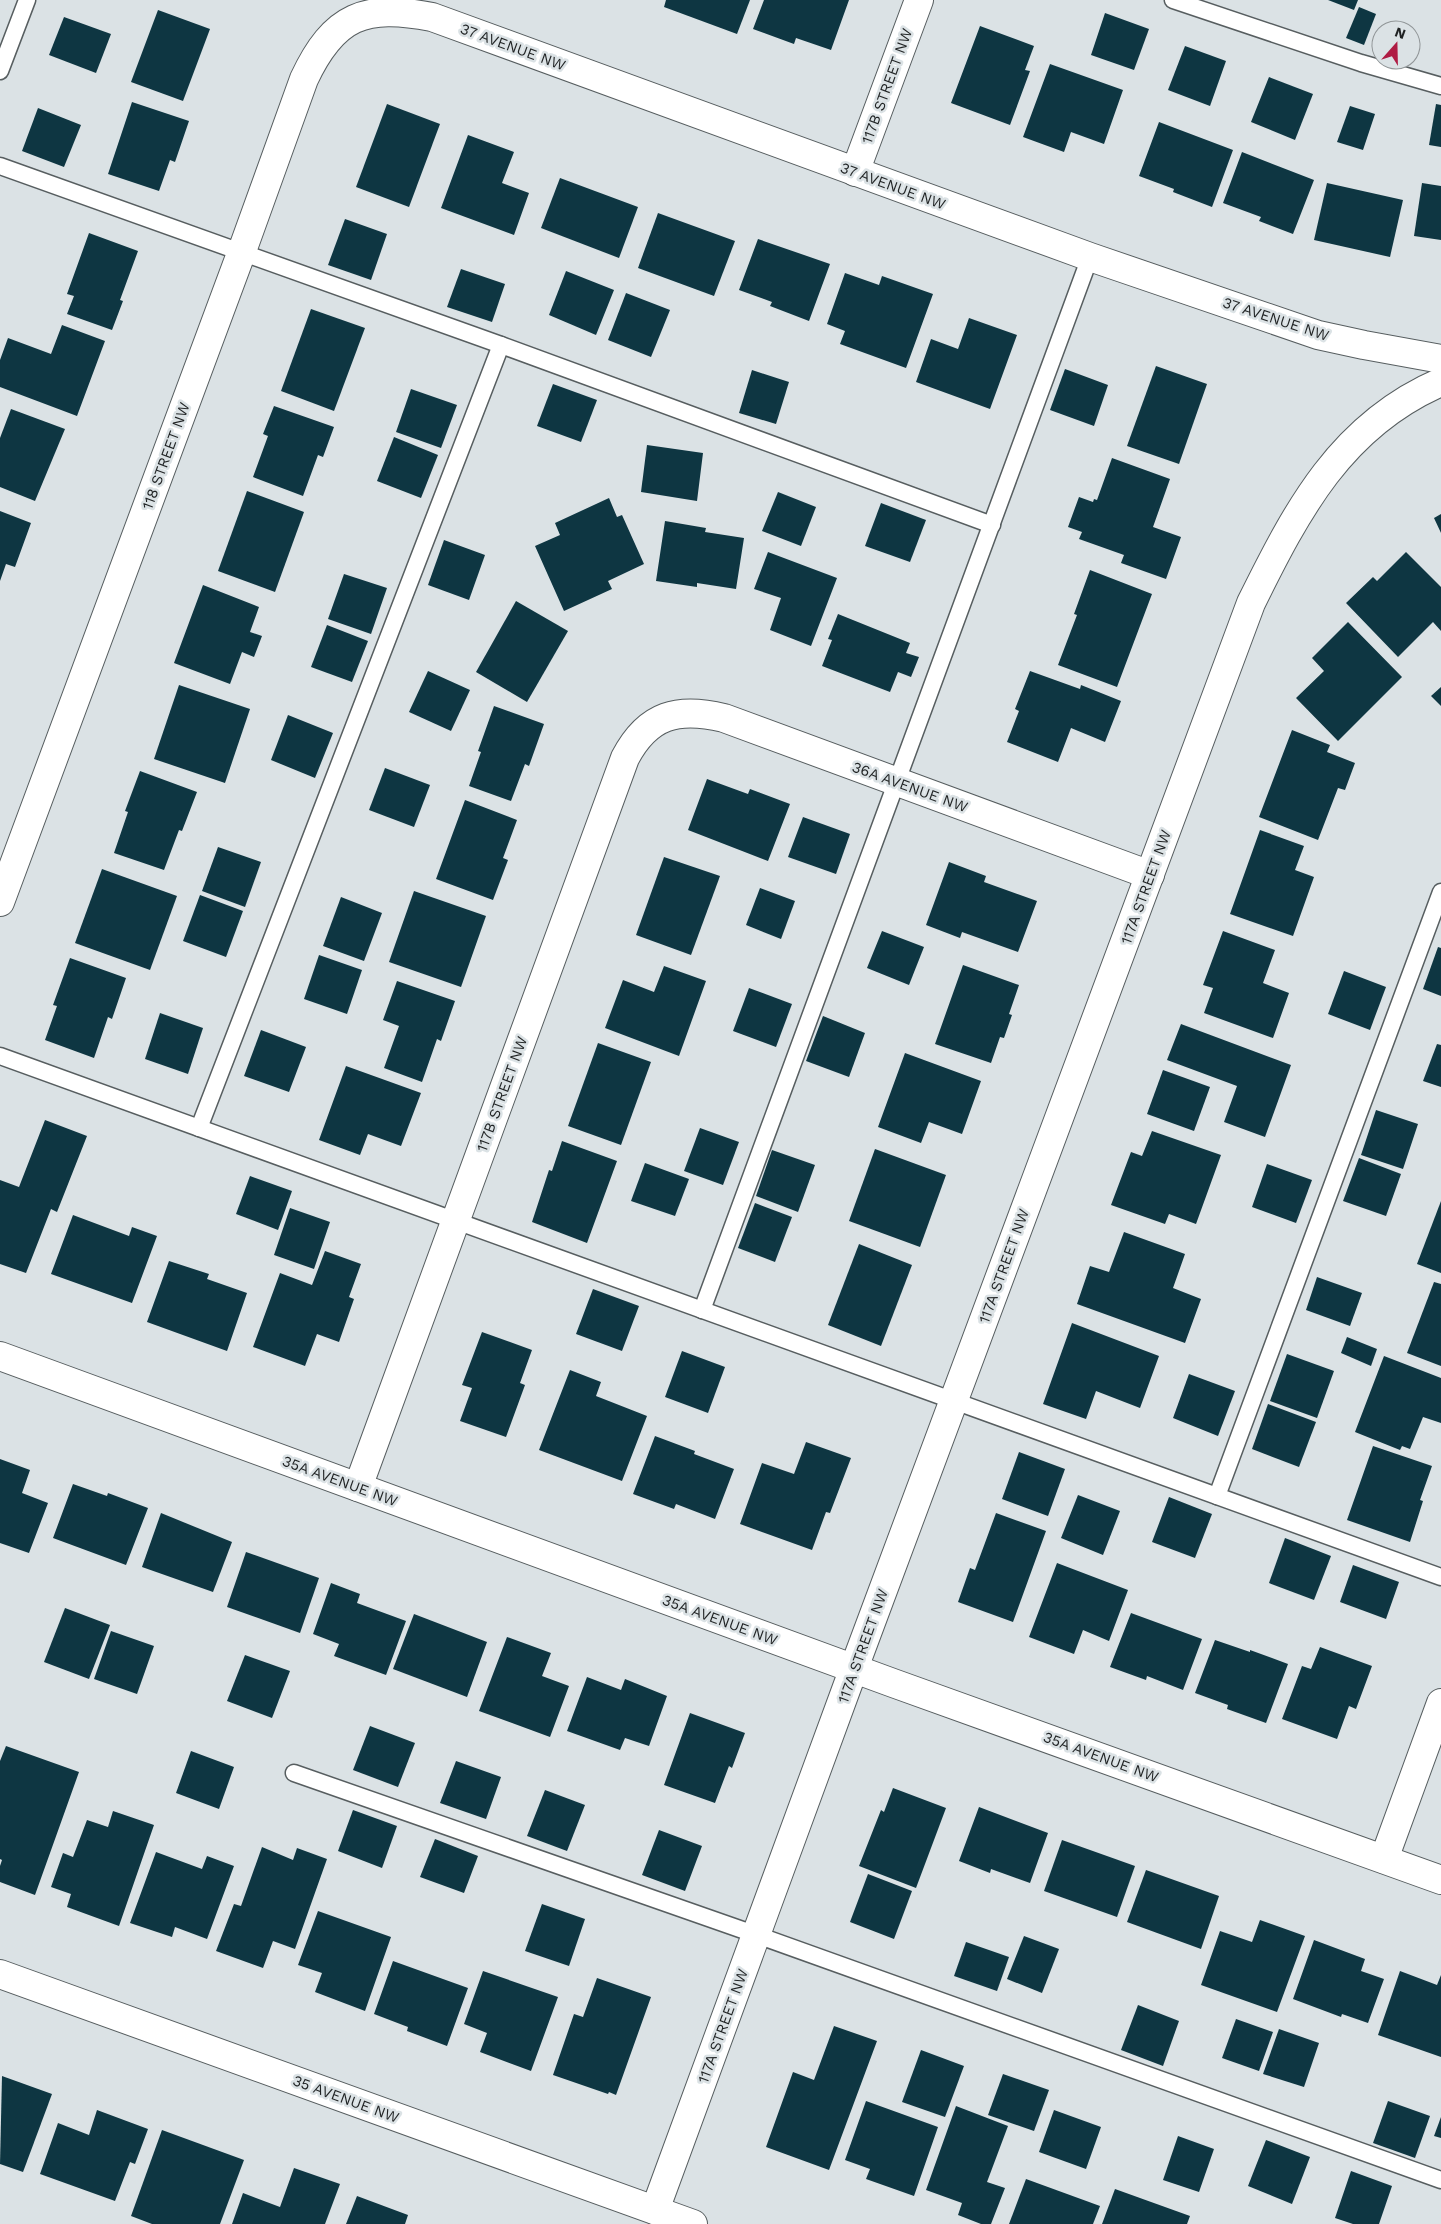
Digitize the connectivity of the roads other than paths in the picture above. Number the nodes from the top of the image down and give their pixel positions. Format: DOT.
graph roads {
  1 [pos="27,0"];
  2 [pos="919,0"];
  3 [pos="1173,0"];
  4 [pos="350,20"];
  5 [pos="0,72"];
  6 [pos="1441,86"];
  7 [pos="0,166"];
  8 [pos="855,172"];
  9 [pos="242,251"];
  10 [pos="1090,257"];
  11 [pos="501,345"];
  12 [pos="1441,358"];
  13 [pos="1441,382"];
  14 [pos="992,524"];
  15 [pos="667,716"];
  16 [pos="897,782"];
  17 [pos="1150,874"];
  18 [pos="1441,892"];
  19 [pos="0,902"];
  20 [pos="0,1056"];
  21 [pos="198,1128"];
  22 [pos="456,1221"];
  23 [pos="702,1310"];
  24 [pos="0,1356"];
  25 [pos="954,1401"];
  26 [pos="358,1488"];
  27 [pos="1217,1496"];
  28 [pos="1441,1577"];
  29 [pos="854,1668"];
  30 [pos="1441,1703"];
  31 [pos="294,1773"];
  32 [pos="1384,1859"];
  33 [pos="1441,1880"];
  34 [pos="757,1935"];
  35 [pos="0,1974"];
  36 [pos="1441,2180"];
  37 [pos="655,2210"];
  38 [pos="693,2224"];
  1 -- 5 [label="lane"];
  2 -- 8 [label="street, 117B STREET NW"];
  3 -- 6 [label="lane"];
  4 -- 8 [label="street, 37 AVENUE NW"];
  4 -- 9 [label="street, 118 STREET NW"];
  7 -- 9 [label="lane"];
  8 -- 10 [label="street, 37 AVENUE NW"];
  9 -- 11 [label="lane"];
  9 -- 19 [label="street, 118 STREET NW"];
  10 -- 12 [label="street, 37 AVENUE NW"];
  10 -- 14 [label="lane"];
  11 -- 14 [label="lane"];
  11 -- 21 [label="lane"];
  13 -- 17 [label="street, 117A STREET NW"];
  14 -- 16 [label="lane"];
  15 -- 16 [label="street, 36A AVENUE NW"];
  15 -- 22 [label="street, 117B STREET NW"];
  16 -- 17 [label="street, 36A AVENUE NW"];
  16 -- 23 [label="lane"];
  17 -- 25 [label="street, 117A STREET NW"];
  18 -- 27 [label="lane"];
  20 -- 21 [label="lane"];
  21 -- 22 [label="lane"];
  22 -- 23 [label="lane"];
  22 -- 26 [label="street, 117B STREET NW"];
  23 -- 25 [label="lane"];
  24 -- 26 [label="street, 35A AVENUE NW"];
  25 -- 27 [label="lane"];
  25 -- 29 [label="street, 117A STREET NW"];
  26 -- 29 [label="street, 35A AVENUE NW"];
  27 -- 28 [label="lane"];
  29 -- 32 [label="street, 35A AVENUE NW"];
  29 -- 34 [label="street, 117A STREET NW"];
  30 -- 32 [label="street"];
  31 -- 34 [label="lane"];
  32 -- 33 [label="street, 35A AVENUE NW"];
  34 -- 36 [label="lane"];
  34 -- 37 [label="street, 117A STREET NW"];
  35 -- 37 [label="street, 35 AVENUE NW"];
  37 -- 38 [label="street, 35 AVENUE NW"];
}
